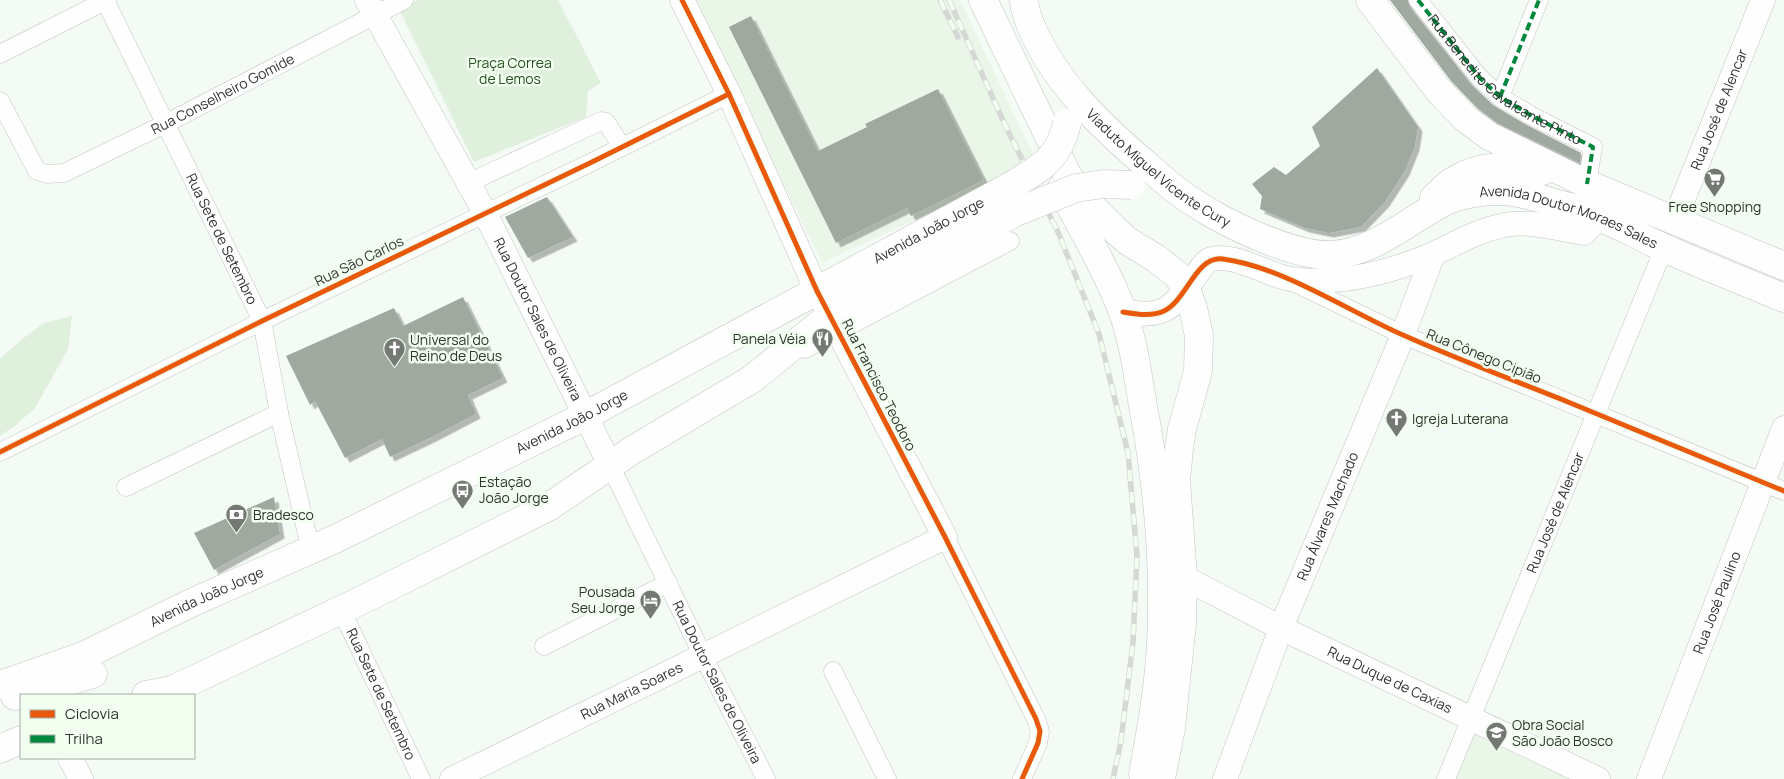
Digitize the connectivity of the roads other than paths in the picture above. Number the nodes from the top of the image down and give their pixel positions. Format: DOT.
graph roads {
  1 [pos="106,0"];
  2 [pos="404,0"];
  3 [pos="682,0"];
  4 [pos="966,0"];
  5 [pos="983,0"];
  6 [pos="1370,0"];
  7 [pos="1418,0"];
  8 [pos="1539,0"];
  9 [pos="1763,0"];
  10 [pos="1023,3"];
  11 [pos="371,8"];
  12 [pos="0,54"];
  13 [pos="1062,80"];
  14 [pos="729,94"];
  15 [pos="1500,97"];
  16 [pos="0,101"];
  17 [pos="165,124"];
  18 [pos="622,147"];
  19 [pos="468,183"];
  20 [pos="1587,184"];
  21 [pos="1012,199"];
  22 [pos="1193,202"];
  23 [pos="485,213"];
  24 [pos="1600,218"];
  25 [pos="1675,219"];
  26 [pos="1399,229"];
  27 [pos="1010,241"];
  28 [pos="1664,248"];
  29 [pos="1352,250"];
  30 [pos="1433,254"];
  31 [pos="1784,266"];
  32 [pos="1286,278"];
  33 [pos="1186,288"];
  34 [pos="818,291"];
  35 [pos="1784,298"];
  36 [pos="1123,312"];
  37 [pos="262,320"];
  38 [pos="835,323"];
  39 [pos="1403,335"];
  40 [pos="279,414"];
  41 [pos="1597,414"];
  42 [pos="590,424"];
  43 [pos="1784,428"];
  44 [pos="0,452"];
  45 [pos="621,458"];
  46 [pos="126,487"];
  47 [pos="1774,487"];
  48 [pos="945,537"];
  49 [pos="310,551"];
  50 [pos="1183,577"];
  51 [pos="668,583"];
  52 [pos="341,609"];
  53 [pos="1281,628"];
  54 [pos="544,646"];
  55 [pos="703,656"];
  56 [pos="204,658"];
  57 [pos="833,671"];
  58 [pos="93,674"];
  59 [pos="0,684"];
  60 [pos="159,693"];
  61 [pos="24,694"];
  62 [pos="20,695"];
  63 [pos="0,700"];
  64 [pos="1470,719"];
  65 [pos="20,740"];
  66 [pos="0,749"];
  67 [pos="71,759"];
  68 [pos="81,779"];
  69 [pos="421,779"];
  70 [pos="452,779"];
  71 [pos="766,779"];
  72 [pos="887,779"];
  73 [pos="1022,779"];
  74 [pos="1142,779"];
  75 [pos="1161,779"];
  76 [pos="1224,779"];
  77 [pos="1446,779"];
  78 [pos="1598,779"];
  79 [pos="1649,779"];
  1 -- 12 [label="street"];
  1 -- 17 [label="street, Rua Sete de Setembro"];
  2 -- 11 [label="street, Rua Conselheiro Gomide"];
  3 -- 14 [label="street, Rua Francisco Teodoro"];
  4 -- 36 [label="main road"];
  5 -- 33 [label="main road"];
  6 -- 20 [label="main road"];
  7 -- 15 [label="street, Rua Benedito Cavalcante Pinto"];
  8 -- 15 [label="street"];
  9 -- 25 [label="street, Rua José de Alencar"];
  10 -- 13 [label="main road, Viaduto Miguel Vicente Cury"];
  11 -- 17 [label="street, Rua Conselheiro Gomide"];
  11 -- 19 [label="street, Rua Doutor Sales de Oliveira"];
  13 -- 21 [label="main road, Avenida João Jorge, bridge"];
  13 -- 22 [label="main road, Viaduto Miguel Vicente Cury"];
  14 -- 18 [label="street, Rua São Carlos"];
  14 -- 34 [label="street, Rua Francisco Teodoro"];
  15 -- 20 [label="street, Rua Benedito Cavalcante Pinto"];
  16 -- 17 [label="street, Rua Conselheiro Gomide"];
  17 -- 37 [label="street, Rua Sete de Setembro"];
  18 -- 19 [label="street"];
  18 -- 23 [label="street, Rua São Carlos"];
  19 -- 23 [label="street, Rua Doutor Sales de Oliveira"];
  20 -- 25 [label="main road"];
  20 -- 26 [label="main road"];
  21 -- 22 [label="main road, Avenida João Jorge, bridge"];
  21 -- 34 [label="main road, Avenida João Jorge"];
  21 -- 38 [label="main road, Avenida João Jorge"];
  22 -- 29 [label="main road, Viaduto Miguel Vicente Cury"];
  23 -- 37 [label="street, Rua São Carlos"];
  23 -- 42 [label="street, Rua Doutor Sales de Oliveira"];
  24 -- 26 [label="main road, Avenida Doutor Moraes Sales"];
  24 -- 28 [label="main road, Avenida Doutor Moraes Sales"];
  24 -- 30 [label="street"];
  25 -- 31 [label="main road"];
  26 -- 29 [label="main road, Avenida Doutor Moraes Sales"];
  27 -- 38 [label="street, Avenida João Jorge"];
  28 -- 35 [label="main road, Avenida Doutor Moraes Sales"];
  28 -- 41 [label="street, Rua José de Alencar"];
  30 -- 32 [label="street"];
  30 -- 39 [label="street, Rua Álvares Machado"];
  32 -- 33 [label="street, Rua Cônego Cipião"];
  32 -- 39 [label="street, Rua Cônego Cipião"];
  33 -- 36 [label="street, Rua Cônego Cipião"];
  33 -- 50 [label="main road"];
  34 -- 38 [label="street, Rua Francisco Teodoro"];
  34 -- 42 [label="main road, Avenida João Jorge"];
  36 -- 74 [label="main road"];
  37 -- 40 [label="street, Rua Sete de Setembro"];
  37 -- 44 [label="street, Rua São Carlos"];
  38 -- 45 [label="main road, Avenida João Jorge"];
  38 -- 48 [label="street, Rua Francisco Teodoro"];
  39 -- 41 [label="street, Rua Cônego Cipião"];
  39 -- 53 [label="street, Rua Álvares Machado"];
  40 -- 46 [label="street"];
  40 -- 49 [label="street, Rua Sete de Setembro"];
  41 -- 47 [label="street, Rua Cônego Cipião"];
  41 -- 64 [label="street, Rua José de Alencar"];
  42 -- 45 [label="street, Avenida João Jorge"];
  42 -- 49 [label="main road, Avenida João Jorge"];
  43 -- 47 [label="street, Rua José Paulino"];
  45 -- 51 [label="street, Rua Doutor Sales de Oliveira"];
  45 -- 52 [label="main road, Avenida João Jorge"];
  47 -- 79 [label="street, Rua José Paulino"];
  48 -- 55 [label="street, Rua Maria Soares"];
  48 -- 73 [label="street, Rua Francisco Teodoro"];
  49 -- 59 [label="main road, Avenida João Jorge"];
  50 -- 53 [label="street, Rua Duque de Caxias"];
  50 -- 75 [label="main road"];
  51 -- 54 [label="street"];
  51 -- 55 [label="street, Rua Doutor Sales de Oliveira"];
  52 -- 60 [label="main road, Avenida João Jorge"];
  52 -- 69 [label="street, Rua Sete de Setembro"];
  53 -- 64 [label="street, Rua Duque de Caxias"];
  53 -- 76 [label="street, Rua Álvares Machado"];
  55 -- 70 [label="street, Rua Maria Soares"];
  55 -- 71 [label="street, Rua Doutor Sales de Oliveira"];
  56 -- 60 [label="main road"];
  57 -- 72 [label="street"];
  58 -- 61 [label="main road"];
  62 -- 63 [label="main road"];
  64 -- 77 [label="street, Rua José de Alencar"];
  64 -- 78 [label="street, Rua Duque de Caxias"];
  65 -- 66 [label="main road"];
  67 -- 68 [label="street"];
}
